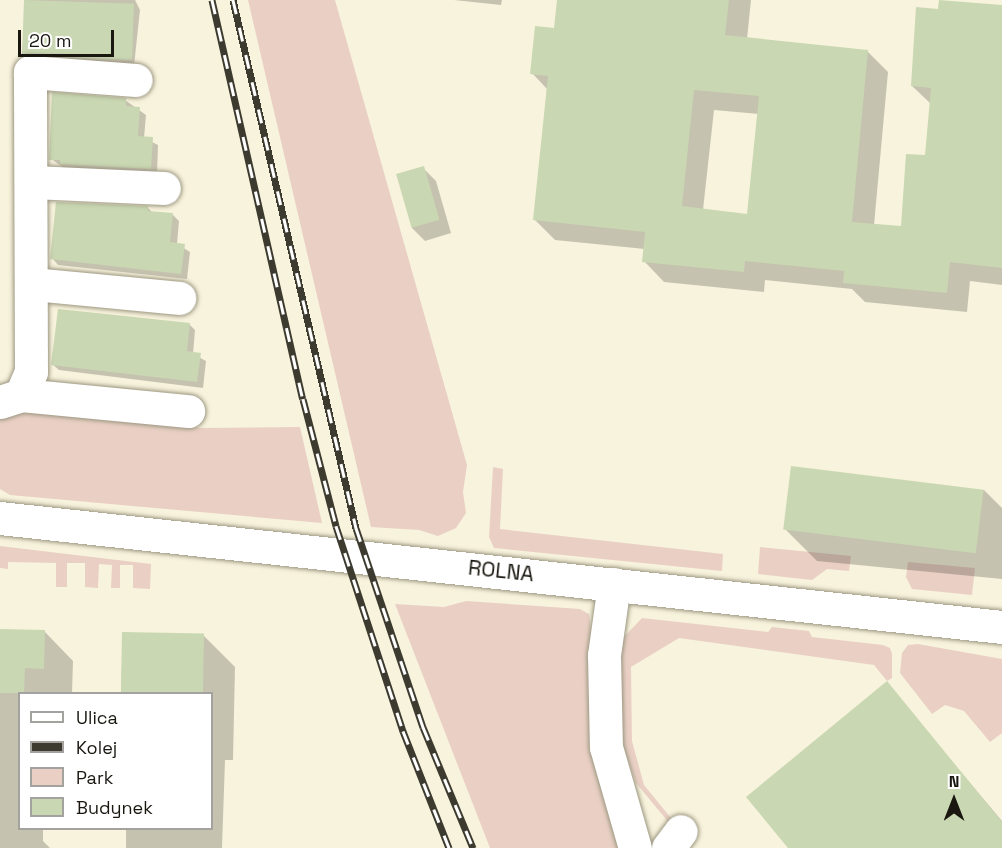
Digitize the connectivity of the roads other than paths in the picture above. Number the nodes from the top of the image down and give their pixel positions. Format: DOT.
graph roads {
  1 [pos="136,80"];
  2 [pos="33,182"];
  3 [pos="164,188"];
  4 [pos="32,284"];
  5 [pos="179,298"];
  6 [pos="11,398"];
  7 [pos="188,411"];
  8 [pos="0,518"];
  9 [pos="614,584"];
  10 [pos="1002,627"];
  11 [pos="635,848"];
  1 -- 2 [label="street"];
  2 -- 3 [label="street"];
  2 -- 4 [label="street"];
  4 -- 5 [label="street"];
  4 -- 6 [label="street"];
  6 -- 7 [label="street"];
  8 -- 9 [label="street, ROLNA"];
  9 -- 10 [label="street, ROLNA"];
  9 -- 11 [label="street"];
}
